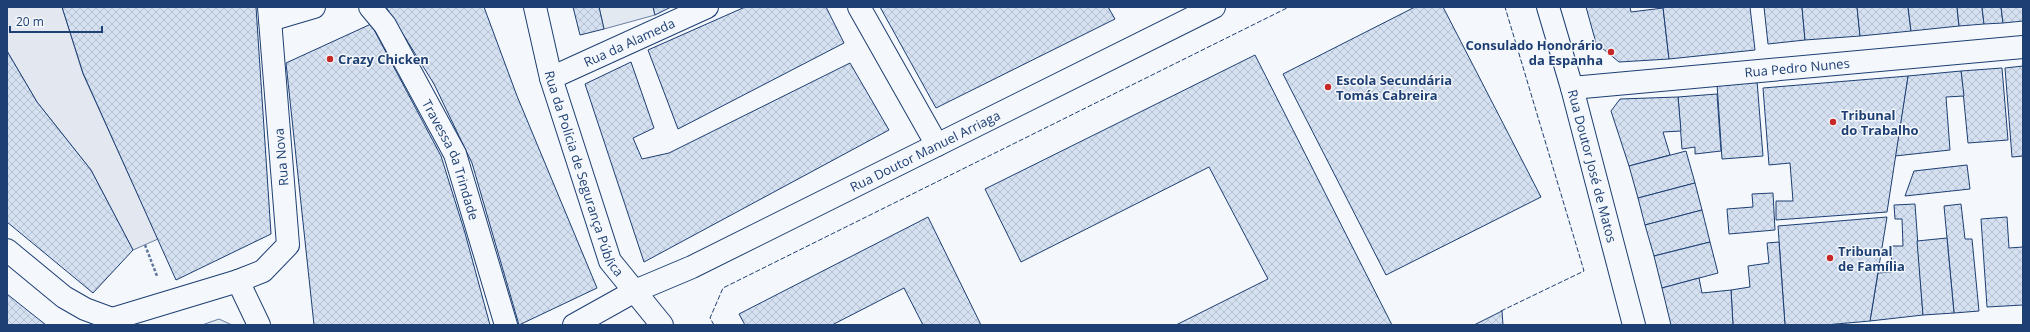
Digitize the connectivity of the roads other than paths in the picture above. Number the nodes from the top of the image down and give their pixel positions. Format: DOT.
graph roads {
  1 [pos="314,7"];
  2 [pos="370,7"];
  3 [pos="534,7"];
  4 [pos="707,7"];
  5 [pos="859,7"];
  6 [pos="1214,7"];
  7 [pos="1548,7"];
  8 [pos="269,13"];
  9 [pos="2023,47"];
  10 [pos="551,78"];
  11 [pos="1572,88"];
  12 [pos="937,144"];
  13 [pos="7,250"];
  14 [pos="238,281"];
  15 [pos="635,291"];
  16 [pos="108,323"];
  17 [pos="258,324"];
  18 [pos="506,325"];
  19 [pos="574,325"];
  20 [pos="662,325"];
  21 [pos="1634,325"];
  1 -- 8 [label="street"];
  2 -- 18 [label="street, Travessa da Trindade"];
  3 -- 10 [label="street, Rua da Polícia de Segurança Pública"];
  4 -- 10 [label="street, Rua da Alameda"];
  5 -- 12 [label="street"];
  6 -- 12 [label="street, Rua Doutor Manuel Arriaga"];
  7 -- 11 [label="street, Rua Doutor José de Matos"];
  8 -- 14 [label="street, Rua Nova"];
  9 -- 11 [label="street, Rua Pedro Nunes"];
  10 -- 15 [label="street, Rua da Polícia de Segurança Pública"];
  11 -- 21 [label="street, Rua Doutor José de Matos"];
  12 -- 15 [label="street, Rua Doutor Manuel Arriaga"];
  13 -- 16 [label="street"];
  14 -- 16 [label="street, Rua Nova"];
  14 -- 17 [label="street"];
  15 -- 19 [label="street, Rua Doutor Manuel Arriaga"];
  15 -- 20 [label="street, Rua da Polícia de Segurança Pública"];
}
